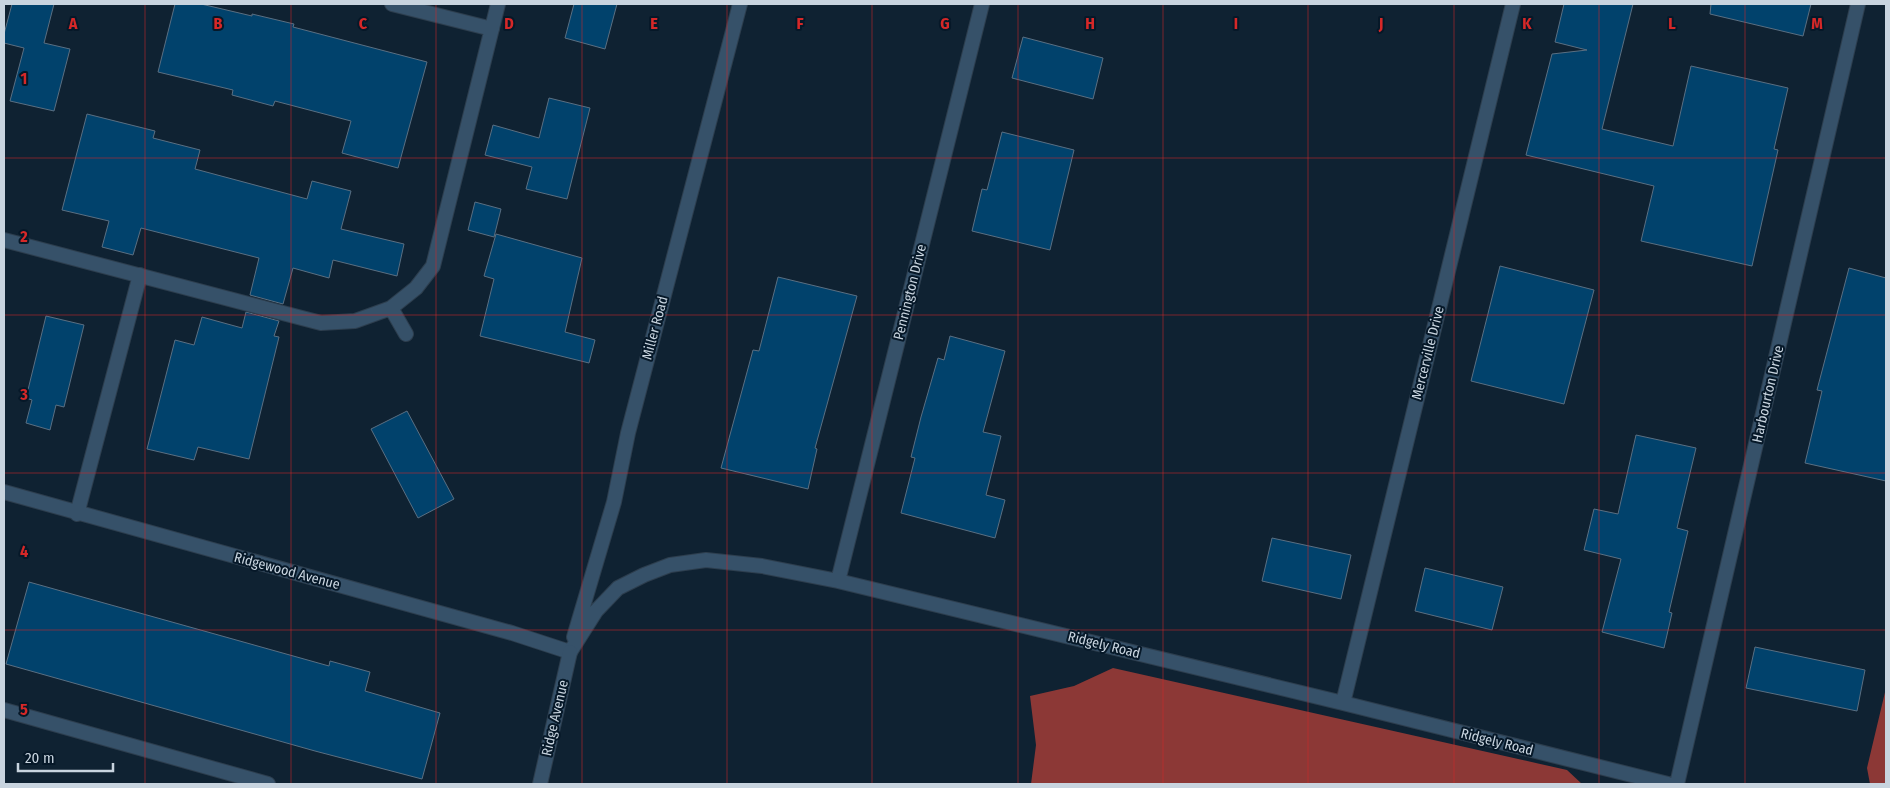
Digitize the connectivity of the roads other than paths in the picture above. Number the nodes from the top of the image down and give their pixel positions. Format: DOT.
graph roads {
  1 [pos="392,4"];
  2 [pos="498,4"];
  3 [pos="740,4"];
  4 [pos="982,4"];
  5 [pos="1513,4"];
  6 [pos="1858,4"];
  7 [pos="492,29"];
  8 [pos="4,240"];
  9 [pos="140,275"];
  10 [pos="391,308"];
  11 [pos="406,334"];
  12 [pos="4,492"];
  13 [pos="77,514"];
  14 [pos="838,581"];
  15 [pos="570,652"];
  16 [pos="1343,703"];
  17 [pos="4,710"];
  18 [pos="268,784"];
  19 [pos="540,784"];
  20 [pos="1668,784"];
  21 [pos="1677,784"];
  1 -- 7 [label="street"];
  2 -- 7 [label="street"];
  3 -- 15 [label="street, Miller Road"];
  4 -- 14 [label="street, Pennington Drive"];
  5 -- 16 [label="street, Mercerville Drive"];
  6 -- 21 [label="street, Harbourton Drive"];
  7 -- 10 [label="street"];
  8 -- 9 [label="street"];
  9 -- 10 [label="street"];
  9 -- 13 [label="street"];
  10 -- 11 [label="street"];
  12 -- 13 [label="street, Ridgewood Avenue"];
  13 -- 15 [label="street, Ridgewood Avenue"];
  14 -- 15 [label="street, Ridgely Road"];
  14 -- 16 [label="street, Ridgely Road"];
  15 -- 19 [label="street, Ridge Avenue"];
  16 -- 20 [label="street, Ridgely Road"];
  17 -- 18 [label="street"];
}
